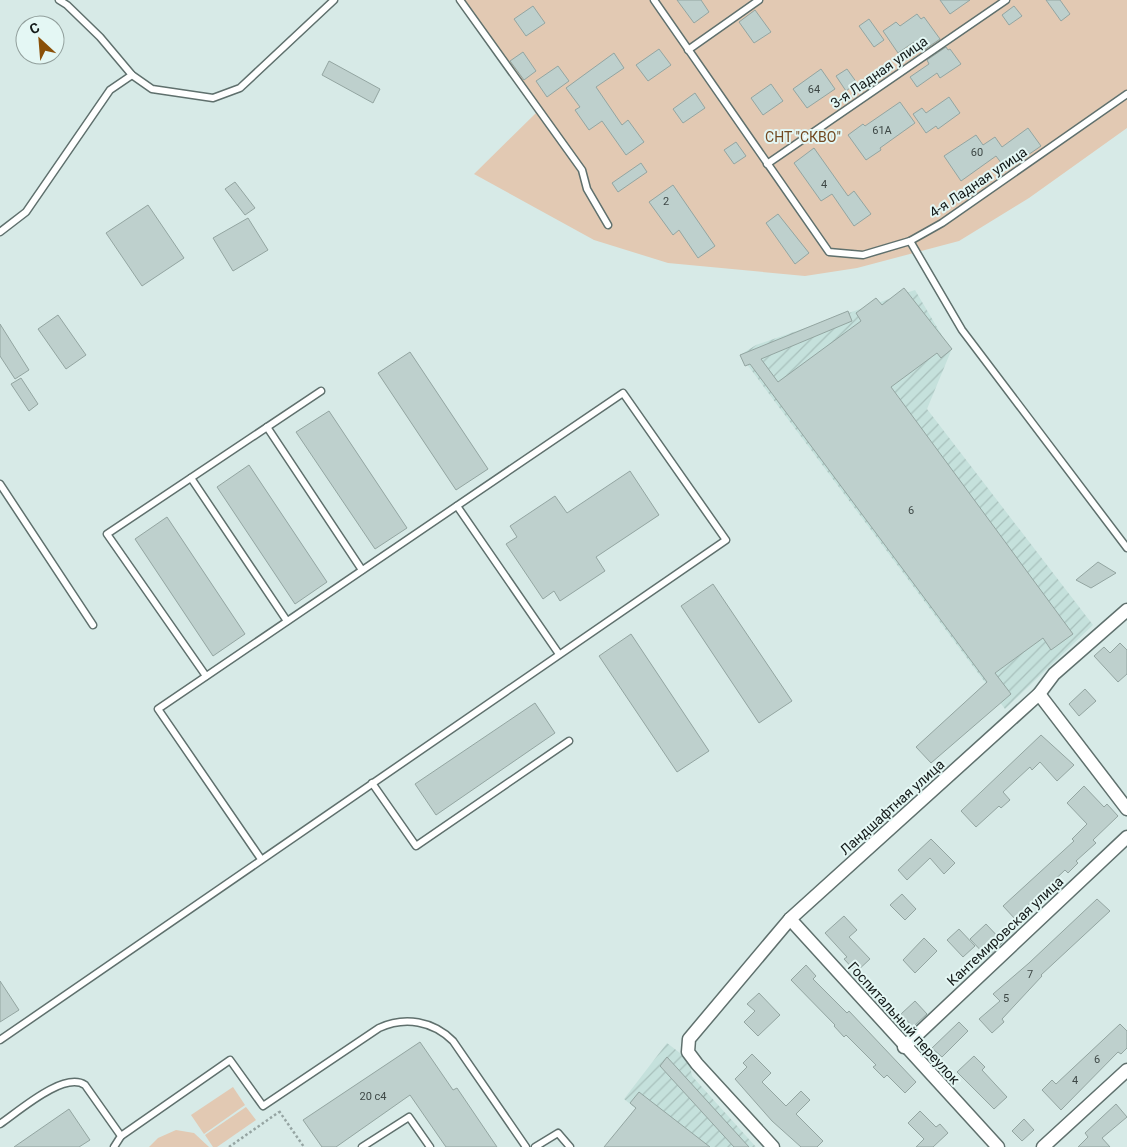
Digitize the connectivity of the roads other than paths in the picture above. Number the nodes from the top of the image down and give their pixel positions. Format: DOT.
graph roads {
  1 [pos="59,0"];
  2 [pos="334,0"];
  3 [pos="460,0"];
  4 [pos="654,0"];
  5 [pos="759,0"];
  6 [pos="1006,0"];
  7 [pos="688,50"];
  8 [pos="132,76"];
  9 [pos="1127,94"];
  10 [pos="767,164"];
  11 [pos="608,225"];
  12 [pos="0,232"];
  13 [pos="910,241"];
  14 [pos="320,391"];
  15 [pos="267,427"];
  16 [pos="190,478"];
  17 [pos="0,484"];
  18 [pos="457,506"];
  19 [pos="1127,548"];
  20 [pos="362,570"];
  21 [pos="1127,610"];
  22 [pos="287,621"];
  23 [pos="93,626"];
  24 [pos="559,654"];
  25 [pos="206,676"];
  26 [pos="1039,694"];
  27 [pos="569,741"];
  28 [pos="372,783"];
  29 [pos="1127,809"];
  30 [pos="1127,837"];
  31 [pos="261,859"];
  32 [pos="790,919"];
  33 [pos="0,1040"];
  34 [pos="904,1047"];
  35 [pos="1127,1070"];
  36 [pos="0,1124"];
  37 [pos="121,1136"];
  38 [pos="114,1147"];
  39 [pos="362,1147"];
  40 [pos="430,1147"];
  41 [pos="526,1147"];
  42 [pos="534,1147"];
  43 [pos="570,1147"];
  44 [pos="773,1147"];
  45 [pos="998,1147"];
  46 [pos="1043,1147"];
  1 -- 8 [label="lane"];
  2 -- 8 [label="lane"];
  3 -- 11 [label="lane"];
  4 -- 7 [label="lane"];
  5 -- 7 [label="lane"];
  6 -- 10 [label="lane, 3-я Ладная улица"];
  7 -- 10 [label="lane"];
  8 -- 12 [label="lane"];
  9 -- 13 [label="lane, 4-я Ладная улица"];
  10 -- 13 [label="lane, 4-я Ладная улица"];
  13 -- 19 [label="lane"];
  14 -- 15 [label="lane"];
  15 -- 16 [label="lane"];
  15 -- 20 [label="lane"];
  16 -- 22 [label="lane"];
  16 -- 25 [label="lane"];
  17 -- 23 [label="lane"];
  18 -- 20 [label="lane"];
  18 -- 24 [label="lane"];
  18 -- 24 [label="lane"];
  20 -- 22 [label="lane"];
  21 -- 26 [label="street, Ландшафтная улица"];
  22 -- 25 [label="lane"];
  24 -- 28 [label="lane"];
  25 -- 31 [label="lane"];
  26 -- 29 [label="street"];
  26 -- 32 [label="street, Ландшафтная улица"];
  27 -- 28 [label="lane"];
  28 -- 31 [label="lane"];
  30 -- 34 [label="street, Кантемировская улица"];
  31 -- 33 [label="lane"];
  32 -- 34 [label="street, Госпитальный переулок"];
  32 -- 44 [label="street, Ландшафтная улица"];
  34 -- 45 [label="street, Госпитальный переулок"];
  35 -- 46 [label="street"];
  36 -- 37 [label="lane"];
  37 -- 38 [label="lane"];
  37 -- 41 [label="lane"];
  39 -- 40 [label="lane"];
  42 -- 43 [label="lane"];
}
